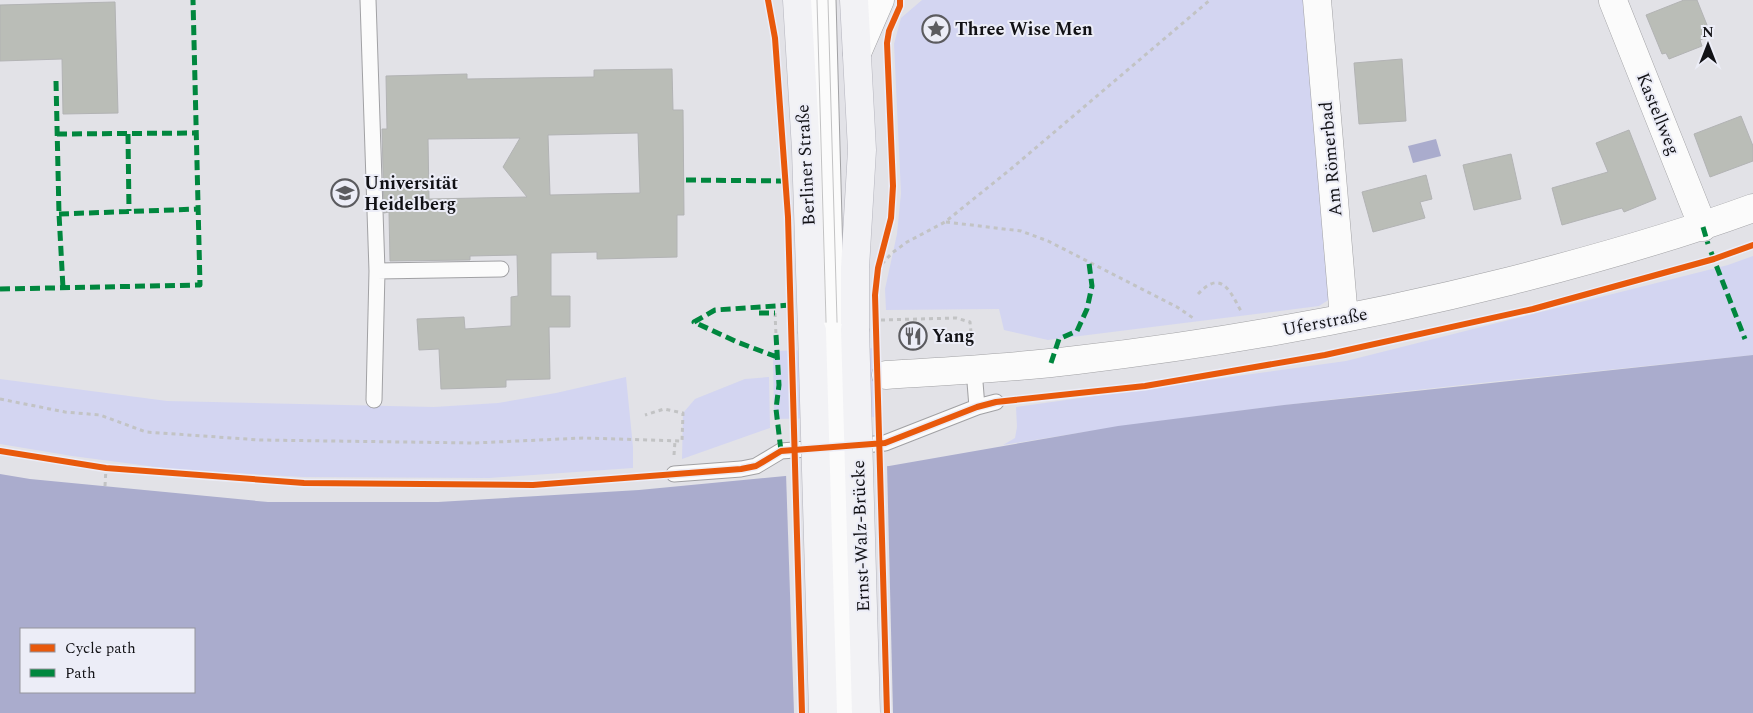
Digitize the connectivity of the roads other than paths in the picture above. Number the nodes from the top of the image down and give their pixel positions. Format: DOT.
graph roads {
  1 [pos="368,0"];
  2 [pos="797,0"];
  3 [pos="817,0"];
  4 [pos="828,0"];
  5 [pos="854,0"];
  6 [pos="880,0"];
  7 [pos="1317,0"];
  8 [pos="1612,1"];
  9 [pos="857,53"];
  10 [pos="1753,208"];
  11 [pos="1703,226"];
  12 [pos="501,269"];
  13 [pos="377,272"];
  14 [pos="1344,318"];
  15 [pos="841,328"];
  16 [pos="974,370"];
  17 [pos="886,375"];
  18 [pos="374,400"];
  19 [pos="996,402"];
  20 [pos="977,407"];
  21 [pos="674,474"];
  22 [pos="823,713"];
  23 [pos="837,713"];
  24 [pos="848,713"];
  25 [pos="866,713"];
  1 -- 13 [label="lane"];
  2 -- 15 [label="main road, Berliner Straße"];
  3 -- 15 [label="lane"];
  4 -- 15 [label="lane"];
  5 -- 9 [label="main road"];
  6 -- 9 [label="street"];
  7 -- 14 [label="street, Am Römerbad"];
  8 -- 11 [label="street, Kastellweg"];
  9 -- 15 [label="main road"];
  10 -- 11 [label="street, Uferstraße"];
  11 -- 14 [label="street, Uferstraße"];
  12 -- 13 [label="lane"];
  13 -- 18 [label="lane"];
  14 -- 16 [label="street, Uferstraße"];
  15 -- 22 [label="main road, bridge"];
  15 -- 23 [label="lane, bridge"];
  15 -- 24 [label="lane, bridge"];
  15 -- 25 [label="main road, Ernst-Walz-Brücke, bridge"];
  16 -- 17 [label="street, Uferstraße"];
  16 -- 20 [label="lane"];
  19 -- 20 [label="lane"];
  20 -- 21 [label="lane"];
}
